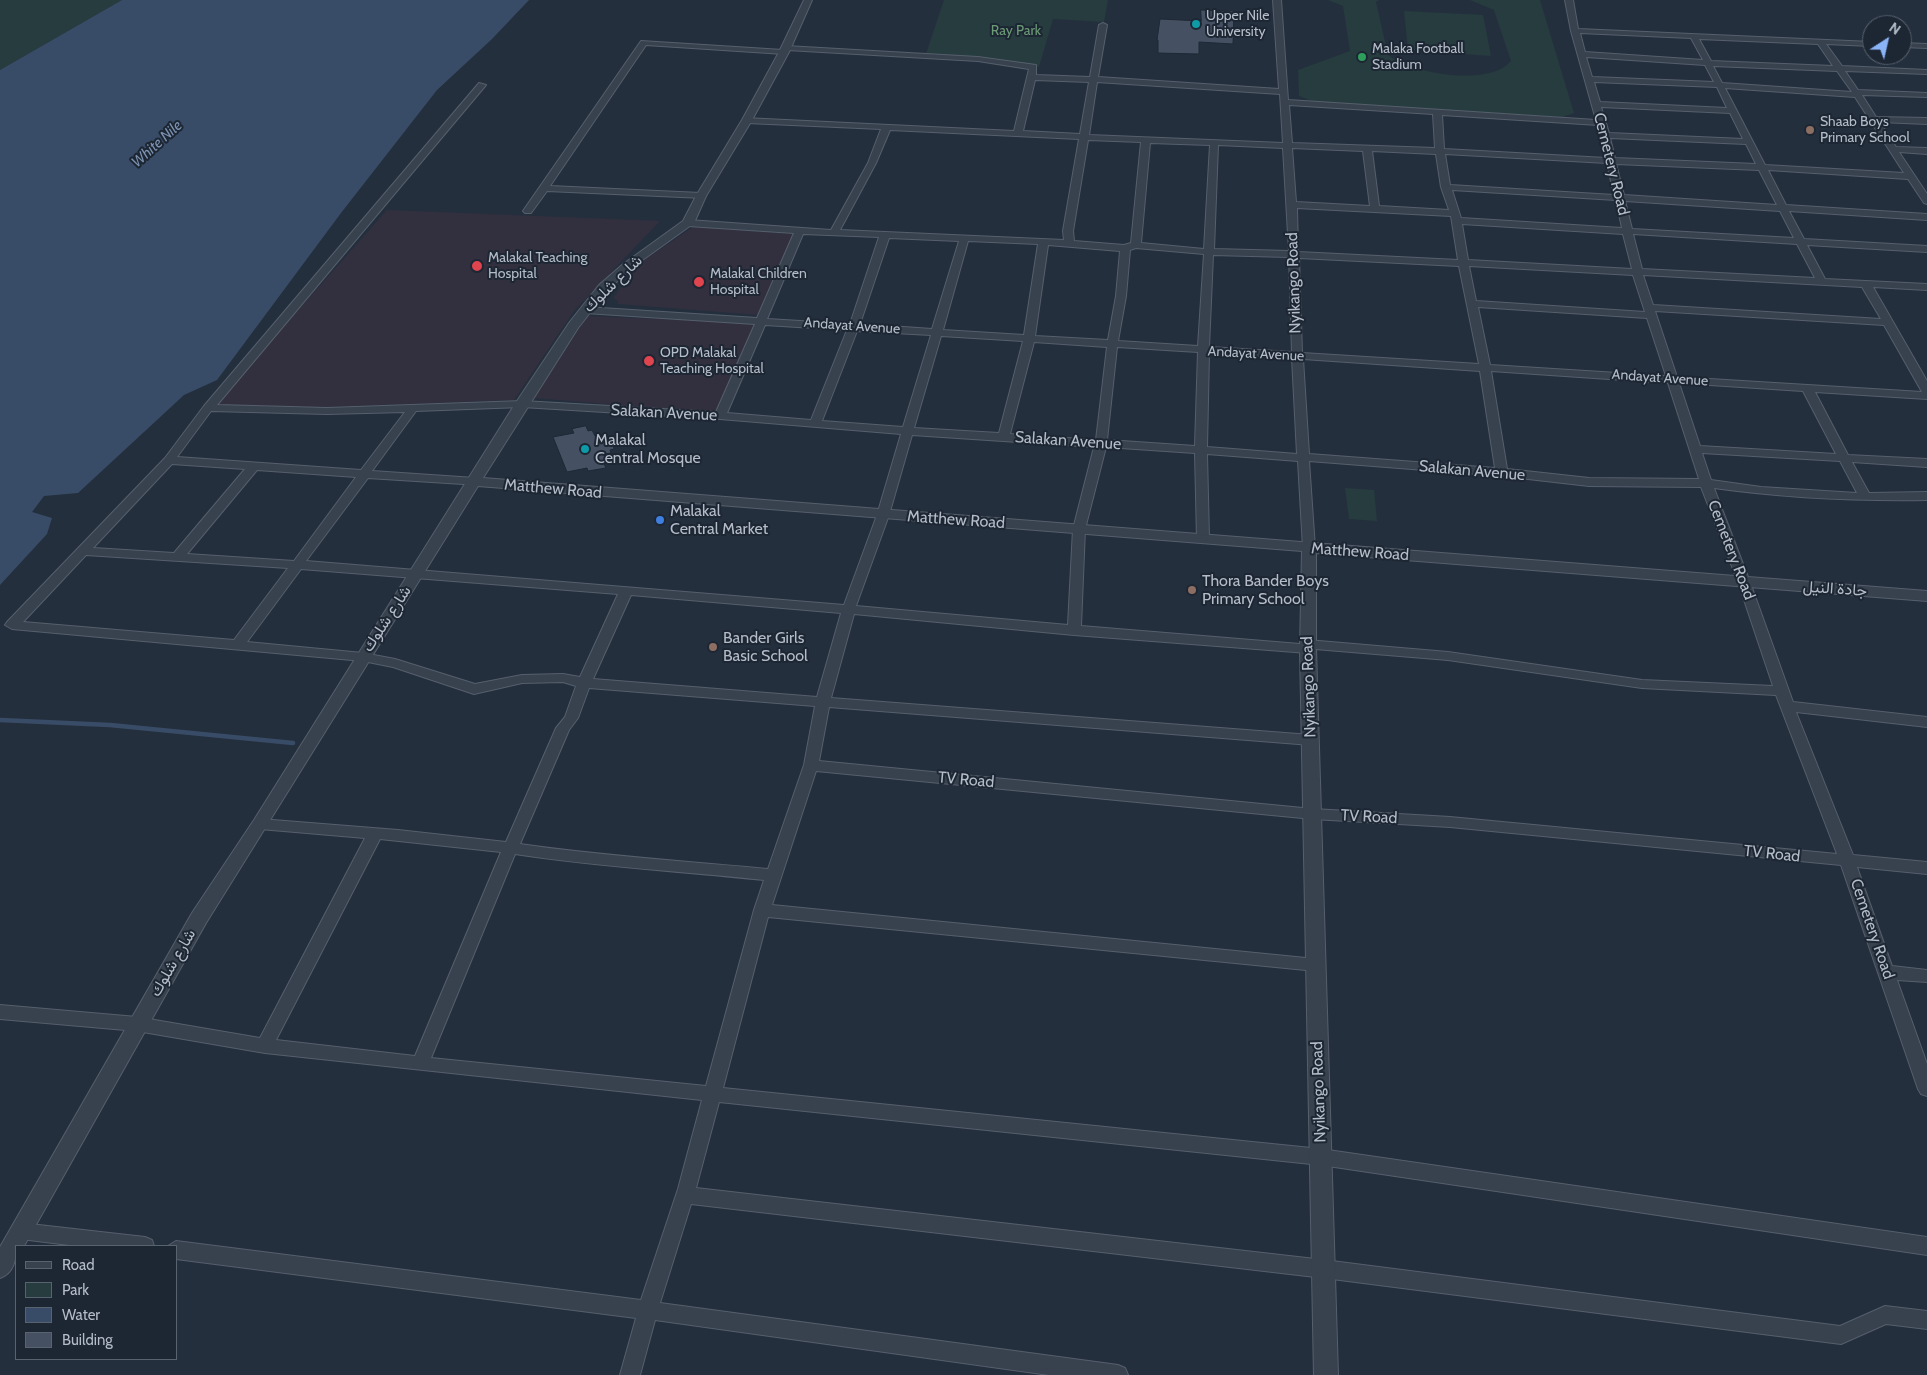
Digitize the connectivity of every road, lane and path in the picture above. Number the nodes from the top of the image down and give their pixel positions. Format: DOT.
graph roads {
  1 [pos="808,0"];
  2 [pos="1277,0"];
  3 [pos="1569,0"];
  4 [pos="1103,25"];
  5 [pos="1575,31"];
  6 [pos="1694,36"];
  7 [pos="1820,42"];
  8 [pos="1862,44"];
  9 [pos="1912,45"];
  10 [pos="1927,46"];
  11 [pos="785,50"];
  12 [pos="1582,54"];
  13 [pos="1708,63"];
  14 [pos="1838,67"];
  15 [pos="1927,72"];
  16 [pos="1032,77"];
  17 [pos="1589,79"];
  18 [pos="1094,80"];
  19 [pos="482,85"];
  20 [pos="1718,86"];
  21 [pos="1857,94"];
  22 [pos="1927,95"];
  23 [pos="1283,97"];
  24 [pos="1596,104"];
  25 [pos="1437,111"];
  26 [pos="1734,111"];
  27 [pos="1873,118"];
  28 [pos="747,120"];
  29 [pos="1927,121"];
  30 [pos="1601,123"];
  31 [pos="886,128"];
  32 [pos="1018,134"];
  33 [pos="1604,135"];
  34 [pos="1082,137"];
  35 [pos="1146,140"];
  36 [pos="1214,142"];
  37 [pos="1749,142"];
  38 [pos="1287,145"];
  39 [pos="1367,148"];
  40 [pos="1893,149"];
  41 [pos="1440,151"];
  42 [pos="1927,151"];
  43 [pos="1611,162"];
  44 [pos="1762,166"];
  45 [pos="1914,180"];
  46 [pos="1927,184"];
  47 [pos="1446,187"];
  48 [pos="544,188"];
  49 [pos="701,196"];
  50 [pos="1620,199"];
  51 [pos="1927,201"];
  52 [pos="1292,205"];
  53 [pos="1375,209"];
  54 [pos="1784,209"];
  55 [pos="528,211"];
  56 [pos="1455,217"];
  57 [pos="1927,217"];
  58 [pos="688,223"];
  59 [pos="800,231"];
  60 [pos="1628,231"];
  61 [pos="834,233"];
  62 [pos="885,235"];
  63 [pos="964,239"];
  64 [pos="1800,242"];
  65 [pos="1043,243"];
  66 [pos="1069,243"];
  67 [pos="1136,245"];
  68 [pos="1124,248"];
  69 [pos="1927,249"];
  70 [pos="1210,252"];
  71 [pos="1293,254"];
  72 [pos="1463,262"];
  73 [pos="1637,271"];
  74 [pos="1821,281"];
  75 [pos="1866,284"];
  76 [pos="1927,287"];
  77 [pos="1472,304"];
  78 [pos="585,310"];
  79 [pos="1650,311"];
  80 [pos="761,320"];
  81 [pos="1887,322"];
  82 [pos="854,326"];
  83 [pos="936,333"];
  84 [pos="1029,339"];
  85 [pos="1112,345"];
  86 [pos="1203,351"];
  87 [pos="1298,356"];
  88 [pos="1485,367"];
  89 [pos="1673,378"];
  90 [pos="1807,388"];
  91 [pos="1927,392"];
  92 [pos="1927,396"];
  93 [pos="522,404"];
  94 [pos="208,408"];
  95 [pos="413,408"];
  96 [pos="720,416"];
  97 [pos="815,424"];
  98 [pos="908,431"];
  99 [pos="1004,437"];
  100 [pos="1100,443"];
  101 [pos="1695,449"];
  102 [pos="1201,450"];
  103 [pos="1304,457"];
  104 [pos="1844,459"];
  105 [pos="169,460"];
  106 [pos="1927,463"];
  107 [pos="253,467"];
  108 [pos="1502,472"];
  109 [pos="362,475"];
  110 [pos="474,482"];
  111 [pos="1706,483"];
  112 [pos="1865,496"];
  113 [pos="1927,496"];
  114 [pos="883,515"];
  115 [pos="1079,529"];
  116 [pos="1202,539"];
  117 [pos="1309,548"];
  118 [pos="83,550"];
  119 [pos="177,558"];
  120 [pos="297,565"];
  121 [pos="416,573"];
  122 [pos="1744,582"];
  123 [pos="626,591"];
  124 [pos="1927,596"];
  125 [pos="849,609"];
  126 [pos="1074,631"];
  127 [pos="238,644"];
  128 [pos="1308,647"];
  129 [pos="363,658"];
  130 [pos="584,683"];
  131 [pos="1782,691"];
  132 [pos="823,701"];
  133 [pos="1786,706"];
  134 [pos="1927,722"];
  135 [pos="1311,740"];
  136 [pos="811,765"];
  137 [pos="1313,814"];
  138 [pos="260,824"];
  139 [pos="375,834"];
  140 [pos="510,849"];
  141 [pos="1848,862"];
  142 [pos="1927,868"];
  143 [pos="773,875"];
  144 [pos="762,910"];
  145 [pos="1316,965"];
  146 [pos="1886,972"];
  147 [pos="1927,976"];
  148 [pos="0,1012"];
  149 [pos="137,1024"];
  150 [pos="264,1046"];
  151 [pos="420,1064"];
  152 [pos="1927,1089"];
  153 [pos="712,1095"];
  154 [pos="1321,1158"];
  155 [pos="684,1195"];
  156 [pos="21,1231"];
  157 [pos="137,1245"];
  158 [pos="1927,1246"];
  159 [pos="178,1250"];
  160 [pos="0,1268"];
  161 [pos="1324,1269"];
  162 [pos="648,1310"];
  163 [pos="1927,1320"];
  164 [pos="630,1375"];
  165 [pos="1118,1375"];
  166 [pos="1326,1375"];
  1 -- 11 [label="street, شارع شلوك"];
  2 -- 23 [label="street, Nyikango Road"];
  3 -- 5 [label="street, Cemetery Road"];
  4 -- 18 [label="street"];
  5 -- 6 [label="street"];
  5 -- 12 [label="street, Cemetery Road"];
  6 -- 7 [label="street"];
  6 -- 13 [label="street"];
  7 -- 8 [label="street"];
  7 -- 14 [label="street"];
  9 -- 10 [label="street"];
  11 -- 16 [label="street"];
  11 -- 28 [label="street, شارع شلوك"];
  11 -- 48 [label="street"];
  12 -- 13 [label="street"];
  12 -- 17 [label="street, Cemetery Road"];
  13 -- 14 [label="street"];
  13 -- 20 [label="street"];
  14 -- 15 [label="street"];
  14 -- 21 [label="street"];
  16 -- 18 [label="street"];
  16 -- 32 [label="street"];
  17 -- 20 [label="street"];
  17 -- 24 [label="street, Cemetery Road"];
  18 -- 23 [label="street"];
  18 -- 34 [label="street"];
  19 -- 94 [label="street"];
  20 -- 21 [label="street"];
  20 -- 26 [label="street"];
  21 -- 22 [label="street"];
  21 -- 27 [label="street"];
  23 -- 25 [label="street"];
  23 -- 38 [label="street, Nyikango Road"];
  24 -- 26 [label="street"];
  24 -- 30 [label="street, Cemetery Road"];
  25 -- 30 [label="street"];
  25 -- 41 [label="street"];
  26 -- 37 [label="street"];
  27 -- 29 [label="street"];
  27 -- 40 [label="street"];
  28 -- 31 [label="street"];
  28 -- 49 [label="street, شارع شلوك"];
  30 -- 33 [label="street, Cemetery Road"];
  31 -- 32 [label="street"];
  31 -- 61 [label="street"];
  32 -- 34 [label="street"];
  33 -- 37 [label="street"];
  33 -- 43 [label="street, Cemetery Road"];
  34 -- 35 [label="street"];
  34 -- 66 [label="street"];
  35 -- 36 [label="street"];
  35 -- 67 [label="street"];
  36 -- 38 [label="street"];
  36 -- 70 [label="street"];
  37 -- 44 [label="street"];
  38 -- 39 [label="street"];
  38 -- 52 [label="street, Nyikango Road"];
  39 -- 41 [label="street"];
  39 -- 53 [label="street"];
  40 -- 42 [label="street"];
  40 -- 45 [label="street"];
  41 -- 43 [label="street"];
  41 -- 47 [label="street"];
  43 -- 44 [label="street"];
  43 -- 50 [label="street, Cemetery Road"];
  44 -- 45 [label="street"];
  44 -- 54 [label="street"];
  45 -- 46 [label="street"];
  45 -- 51 [label="street"];
  47 -- 50 [label="street"];
  47 -- 56 [label="street"];
  48 -- 49 [label="street"];
  48 -- 55 [label="street"];
  49 -- 58 [label="street, شارع شلوك"];
  50 -- 54 [label="street"];
  50 -- 60 [label="street, Cemetery Road"];
  52 -- 53 [label="street"];
  52 -- 71 [label="street, Nyikango Road"];
  53 -- 56 [label="street"];
  54 -- 57 [label="street"];
  54 -- 64 [label="street"];
  56 -- 60 [label="street"];
  56 -- 72 [label="street"];
  58 -- 59 [label="street"];
  58 -- 78 [label="street, شارع شلوك"];
  59 -- 61 [label="street"];
  59 -- 80 [label="street"];
  60 -- 64 [label="street"];
  60 -- 73 [label="street, Cemetery Road"];
  61 -- 62 [label="street"];
  62 -- 63 [label="street"];
  62 -- 82 [label="street"];
  63 -- 65 [label="street"];
  63 -- 83 [label="street"];
  64 -- 69 [label="street"];
  64 -- 74 [label="street"];
  65 -- 66 [label="street"];
  65 -- 84 [label="street"];
  66 -- 68 [label="street"];
  67 -- 68 [label="street"];
  67 -- 70 [label="street"];
  68 -- 85 [label="street"];
  70 -- 71 [label="street"];
  70 -- 86 [label="street"];
  71 -- 72 [label="street"];
  71 -- 87 [label="street, Nyikango Road"];
  72 -- 73 [label="street"];
  72 -- 77 [label="street"];
  73 -- 74 [label="street"];
  73 -- 79 [label="street, Cemetery Road"];
  74 -- 75 [label="street"];
  75 -- 76 [label="street"];
  75 -- 81 [label="street"];
  77 -- 79 [label="street"];
  77 -- 88 [label="street"];
  78 -- 80 [label="street, Andayat Avenue"];
  78 -- 93 [label="street, شارع شلوك"];
  79 -- 81 [label="street"];
  79 -- 89 [label="street, Cemetery Road"];
  80 -- 82 [label="street, Andayat Avenue"];
  80 -- 96 [label="street"];
  81 -- 91 [label="street"];
  82 -- 83 [label="street, Andayat Avenue"];
  82 -- 97 [label="street"];
  83 -- 84 [label="street, Andayat Avenue"];
  83 -- 98 [label="street"];
  84 -- 85 [label="street, Andayat Avenue"];
  84 -- 99 [label="street"];
  85 -- 86 [label="street, Andayat Avenue"];
  85 -- 100 [label="street"];
  86 -- 87 [label="street, Andayat Avenue"];
  86 -- 102 [label="street"];
  87 -- 88 [label="street, Andayat Avenue"];
  87 -- 103 [label="street, Nyikango Road"];
  88 -- 89 [label="street, Andayat Avenue"];
  88 -- 108 [label="street"];
  89 -- 90 [label="street, Andayat Avenue"];
  89 -- 101 [label="street, Cemetery Road"];
  90 -- 92 [label="street, Andayat Avenue"];
  90 -- 104 [label="street"];
  93 -- 95 [label="street, Salakan Avenue"];
  93 -- 96 [label="street, Salakan Avenue"];
  93 -- 110 [label="street, شارع شلوك"];
  94 -- 95 [label="street, Salakan Avenue"];
  94 -- 105 [label="street"];
  95 -- 109 [label="street"];
  96 -- 97 [label="street, Salakan Avenue"];
  97 -- 98 [label="street, Salakan Avenue"];
  98 -- 99 [label="street, Salakan Avenue"];
  98 -- 114 [label="street"];
  99 -- 100 [label="street, Salakan Avenue"];
  100 -- 102 [label="street, Salakan Avenue"];
  100 -- 115 [label="street"];
  101 -- 104 [label="street"];
  101 -- 111 [label="street, Cemetery Road"];
  102 -- 103 [label="street, Salakan Avenue"];
  102 -- 116 [label="street"];
  103 -- 108 [label="street, Salakan Avenue"];
  103 -- 117 [label="street, Nyikango Road"];
  104 -- 106 [label="street"];
  104 -- 112 [label="street"];
  105 -- 107 [label="street, Matthew Road"];
  105 -- 118 [label="street"];
  107 -- 109 [label="street, Matthew Road"];
  107 -- 119 [label="street"];
  108 -- 111 [label="street, Salakan Avenue"];
  109 -- 110 [label="street, Matthew Road"];
  109 -- 120 [label="street"];
  110 -- 114 [label="street, Matthew Road"];
  110 -- 121 [label="street, شارع شلوك"];
  111 -- 112 [label="street, Salakan Avenue"];
  111 -- 122 [label="street, Cemetery Road"];
  112 -- 113 [label="street, Salakan Avenue"];
  114 -- 115 [label="street, Matthew Road"];
  114 -- 125 [label="street"];
  115 -- 116 [label="street, Matthew Road"];
  115 -- 126 [label="street"];
  116 -- 117 [label="street, Matthew Road"];
  117 -- 122 [label="street, Matthew Road"];
  117 -- 128 [label="street, Nyikango Road"];
  118 -- 119 [label="street"];
  118 -- 127 [label="street"];
  119 -- 120 [label="street"];
  120 -- 121 [label="street"];
  120 -- 127 [label="street"];
  121 -- 123 [label="street"];
  121 -- 129 [label="street, شارع شلوك"];
  122 -- 124 [label="street, جادة النيل"];
  122 -- 131 [label="street, Cemetery Road"];
  123 -- 125 [label="street"];
  123 -- 130 [label="street"];
  125 -- 126 [label="street"];
  125 -- 132 [label="street"];
  126 -- 128 [label="street"];
  127 -- 129 [label="street"];
  128 -- 131 [label="street"];
  128 -- 135 [label="street, Nyikango Road"];
  129 -- 130 [label="street"];
  129 -- 138 [label="street, شارع شلوك"];
  130 -- 132 [label="street"];
  130 -- 140 [label="street"];
  131 -- 133 [label="street, Cemetery Road"];
  132 -- 135 [label="street"];
  132 -- 136 [label="street"];
  133 -- 134 [label="street"];
  133 -- 141 [label="street, Cemetery Road"];
  135 -- 137 [label="street, Nyikango Road"];
  136 -- 137 [label="street, TV Road"];
  136 -- 143 [label="street"];
  137 -- 141 [label="street, TV Road"];
  137 -- 145 [label="street, Nyikango Road"];
  138 -- 139 [label="street"];
  138 -- 149 [label="street, شارع شلوك"];
  139 -- 140 [label="street"];
  139 -- 150 [label="street"];
  140 -- 143 [label="street"];
  140 -- 151 [label="street"];
  141 -- 142 [label="street, TV Road"];
  141 -- 146 [label="street, Cemetery Road"];
  143 -- 144 [label="street"];
  144 -- 145 [label="street"];
  144 -- 153 [label="street"];
  145 -- 154 [label="street, Nyikango Road"];
  146 -- 147 [label="street"];
  146 -- 152 [label="street, Cemetery Road"];
  148 -- 149 [label="street"];
  149 -- 150 [label="street"];
  149 -- 156 [label="street, شارع شلوك"];
  150 -- 151 [label="street"];
  151 -- 153 [label="street"];
  153 -- 154 [label="street"];
  153 -- 155 [label="street"];
  154 -- 158 [label="street"];
  154 -- 161 [label="street, Nyikango Road"];
  155 -- 161 [label="street"];
  155 -- 162 [label="street"];
  156 -- 157 [label="street"];
  156 -- 160 [label="street, شارع شلوك"];
  159 -- 162 [label="street"];
  161 -- 163 [label="street"];
  161 -- 166 [label="street, Nyikango Road"];
  162 -- 164 [label="street"];
  162 -- 165 [label="street"];
}
